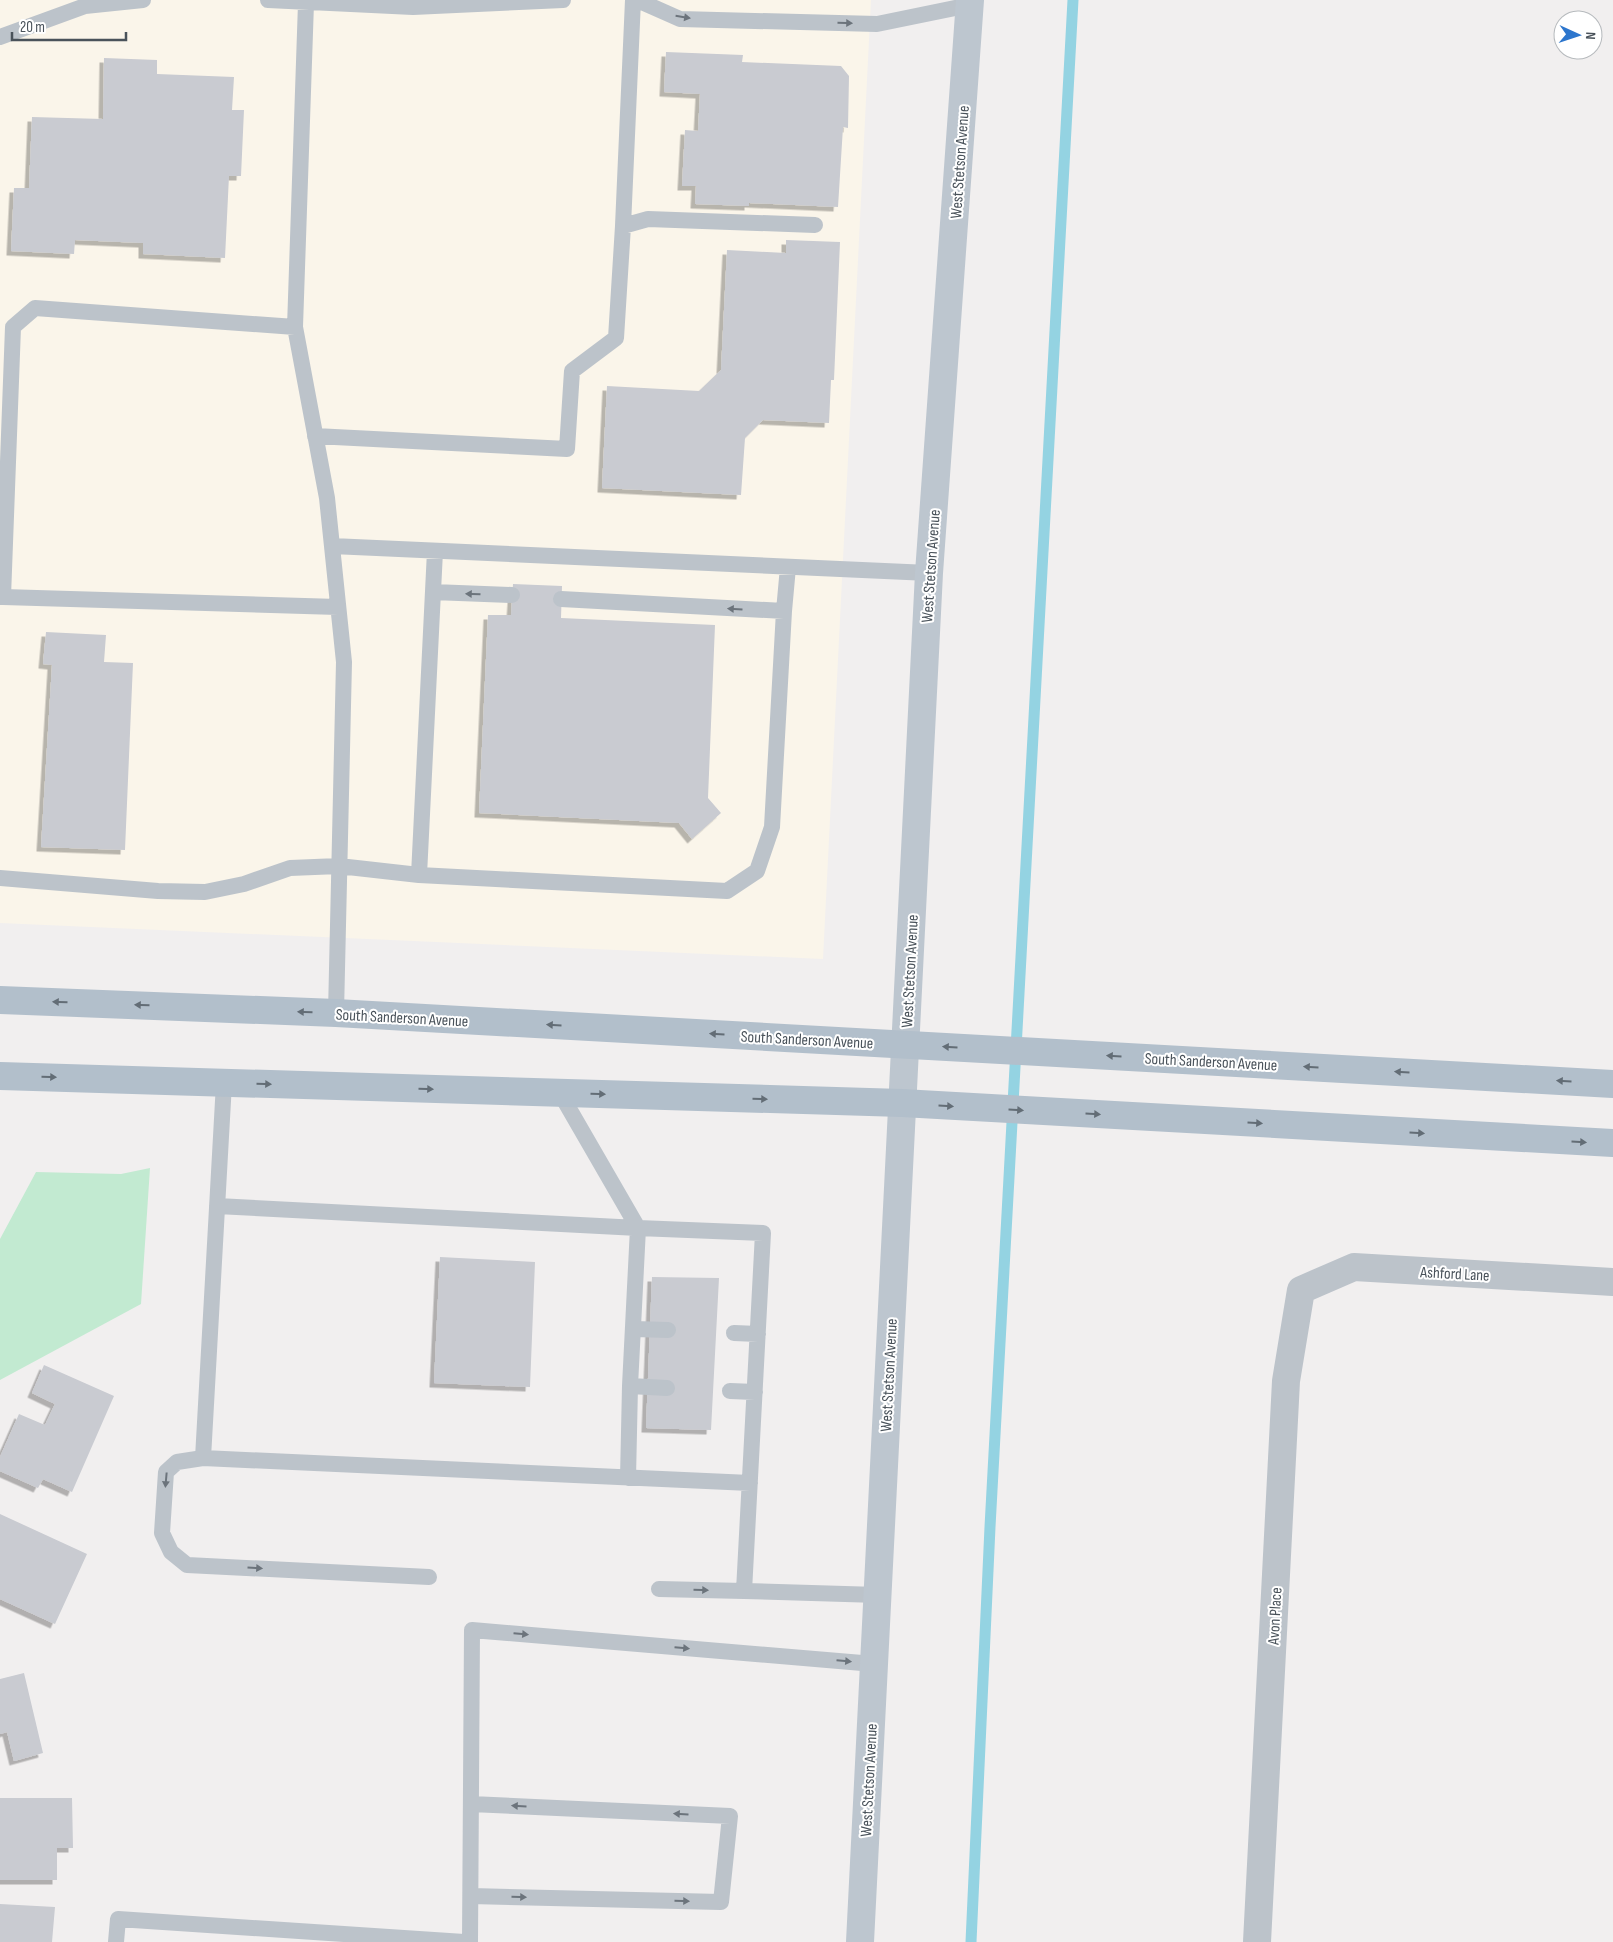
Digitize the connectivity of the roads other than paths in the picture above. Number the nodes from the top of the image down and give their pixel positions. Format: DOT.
graph roads {
  1 [pos="143,0"];
  2 [pos="268,0"];
  3 [pos="563,0"];
  4 [pos="633,0"];
  5 [pos="637,0"];
  6 [pos="962,2"];
  7 [pos="306,3"];
  8 [pos="0,37"];
  9 [pos="815,225"];
  10 [pos="623,226"];
  11 [pos="295,327"];
  12 [pos="315,436"];
  13 [pos="332,546"];
  14 [pos="435,551"];
  15 [pos="788,567"];
  16 [pos="929,573"];
  17 [pos="433,592"];
  18 [pos="512,595"];
  19 [pos="2,597"];
  20 [pos="561,598"];
  21 [pos="338,607"];
  22 [pos="784,611"];
  23 [pos="339,866"];
  24 [pos="419,875"];
  25 [pos="0,878"];
  26 [pos="0,1000"];
  27 [pos="336,1013"];
  28 [pos="905,1045"];
  29 [pos="0,1076"];
  30 [pos="224,1082"];
  31 [pos="1613,1084"];
  32 [pos="560,1093"];
  33 [pos="902,1103"];
  34 [pos="1613,1143"];
  35 [pos="217,1206"];
  36 [pos="638,1228"];
  37 [pos="1613,1282"];
  38 [pos="1301,1290"];
  39 [pos="634,1329"];
  40 [pos="668,1330"];
  41 [pos="734,1333"];
  42 [pos="758,1334"];
  43 [pos="630,1386"];
  44 [pos="667,1388"];
  45 [pos="730,1391"];
  46 [pos="755,1392"];
  47 [pos="203,1458"];
  48 [pos="628,1478"];
  49 [pos="750,1483"];
  50 [pos="429,1577"];
  51 [pos="659,1589"];
  52 [pos="744,1591"];
  53 [pos="878,1595"];
  54 [pos="874,1664"];
  55 [pos="471,1804"];
  56 [pos="471,1896"];
  57 [pos="116,1942"];
  58 [pos="464,1942"];
  59 [pos="470,1942"];
  60 [pos="860,1942"];
  61 [pos="1257,1942"];
  1 -- 8 [label="lane"];
  2 -- 7 [label="lane"];
  3 -- 7 [label="lane"];
  4 -- 10 [label="lane"];
  5 -- 6 [label="lane, one-way"];
  6 -- 16 [label="main road, West Stetson Avenue"];
  7 -- 11 [label="lane"];
  9 -- 10 [label="lane"];
  10 -- 12 [label="lane"];
  11 -- 12 [label="lane"];
  11 -- 19 [label="lane"];
  12 -- 13 [label="lane"];
  13 -- 14 [label="lane"];
  13 -- 21 [label="lane"];
  14 -- 15 [label="lane"];
  14 -- 17 [label="lane"];
  15 -- 16 [label="lane"];
  15 -- 22 [label="lane"];
  16 -- 28 [label="main road, West Stetson Avenue"];
  18 -- 17 [label="lane, one-way"];
  17 -- 24 [label="lane"];
  19 -- 21 [label="lane"];
  22 -- 20 [label="lane, one-way"];
  21 -- 23 [label="lane"];
  22 -- 24 [label="lane"];
  23 -- 24 [label="lane"];
  23 -- 25 [label="lane"];
  23 -- 27 [label="lane"];
  27 -- 26 [label="main road, South Sanderson Avenue, one-way"];
  28 -- 27 [label="main road, South Sanderson Avenue, one-way"];
  31 -- 28 [label="main road, South Sanderson Avenue, one-way"];
  28 -- 33 [label="main road, West Stetson Avenue"];
  29 -- 30 [label="main road, one-way"];
  30 -- 32 [label="main road, one-way"];
  30 -- 35 [label="lane"];
  32 -- 33 [label="main road, one-way"];
  32 -- 36 [label="lane"];
  33 -- 34 [label="main road, one-way"];
  33 -- 53 [label="main road, West Stetson Avenue"];
  35 -- 36 [label="lane"];
  35 -- 47 [label="lane"];
  36 -- 39 [label="lane"];
  36 -- 42 [label="lane"];
  37 -- 38 [label="street, Ashford Lane"];
  38 -- 61 [label="street, Avon Place"];
  39 -- 40 [label="lane"];
  39 -- 43 [label="lane"];
  41 -- 42 [label="lane"];
  42 -- 46 [label="lane"];
  43 -- 44 [label="lane"];
  43 -- 48 [label="lane"];
  45 -- 46 [label="lane"];
  46 -- 49 [label="lane"];
  47 -- 48 [label="lane"];
  47 -- 50 [label="lane, one-way"];
  48 -- 49 [label="lane"];
  49 -- 52 [label="lane"];
  51 -- 52 [label="lane, one-way"];
  52 -- 53 [label="lane"];
  53 -- 54 [label="main road, West Stetson Avenue"];
  55 -- 54 [label="lane, one-way"];
  54 -- 60 [label="main road, West Stetson Avenue"];
  55 -- 56 [label="lane"];
  56 -- 55 [label="lane, one-way"];
  56 -- 59 [label="lane"];
  57 -- 58 [label="lane"];
}
